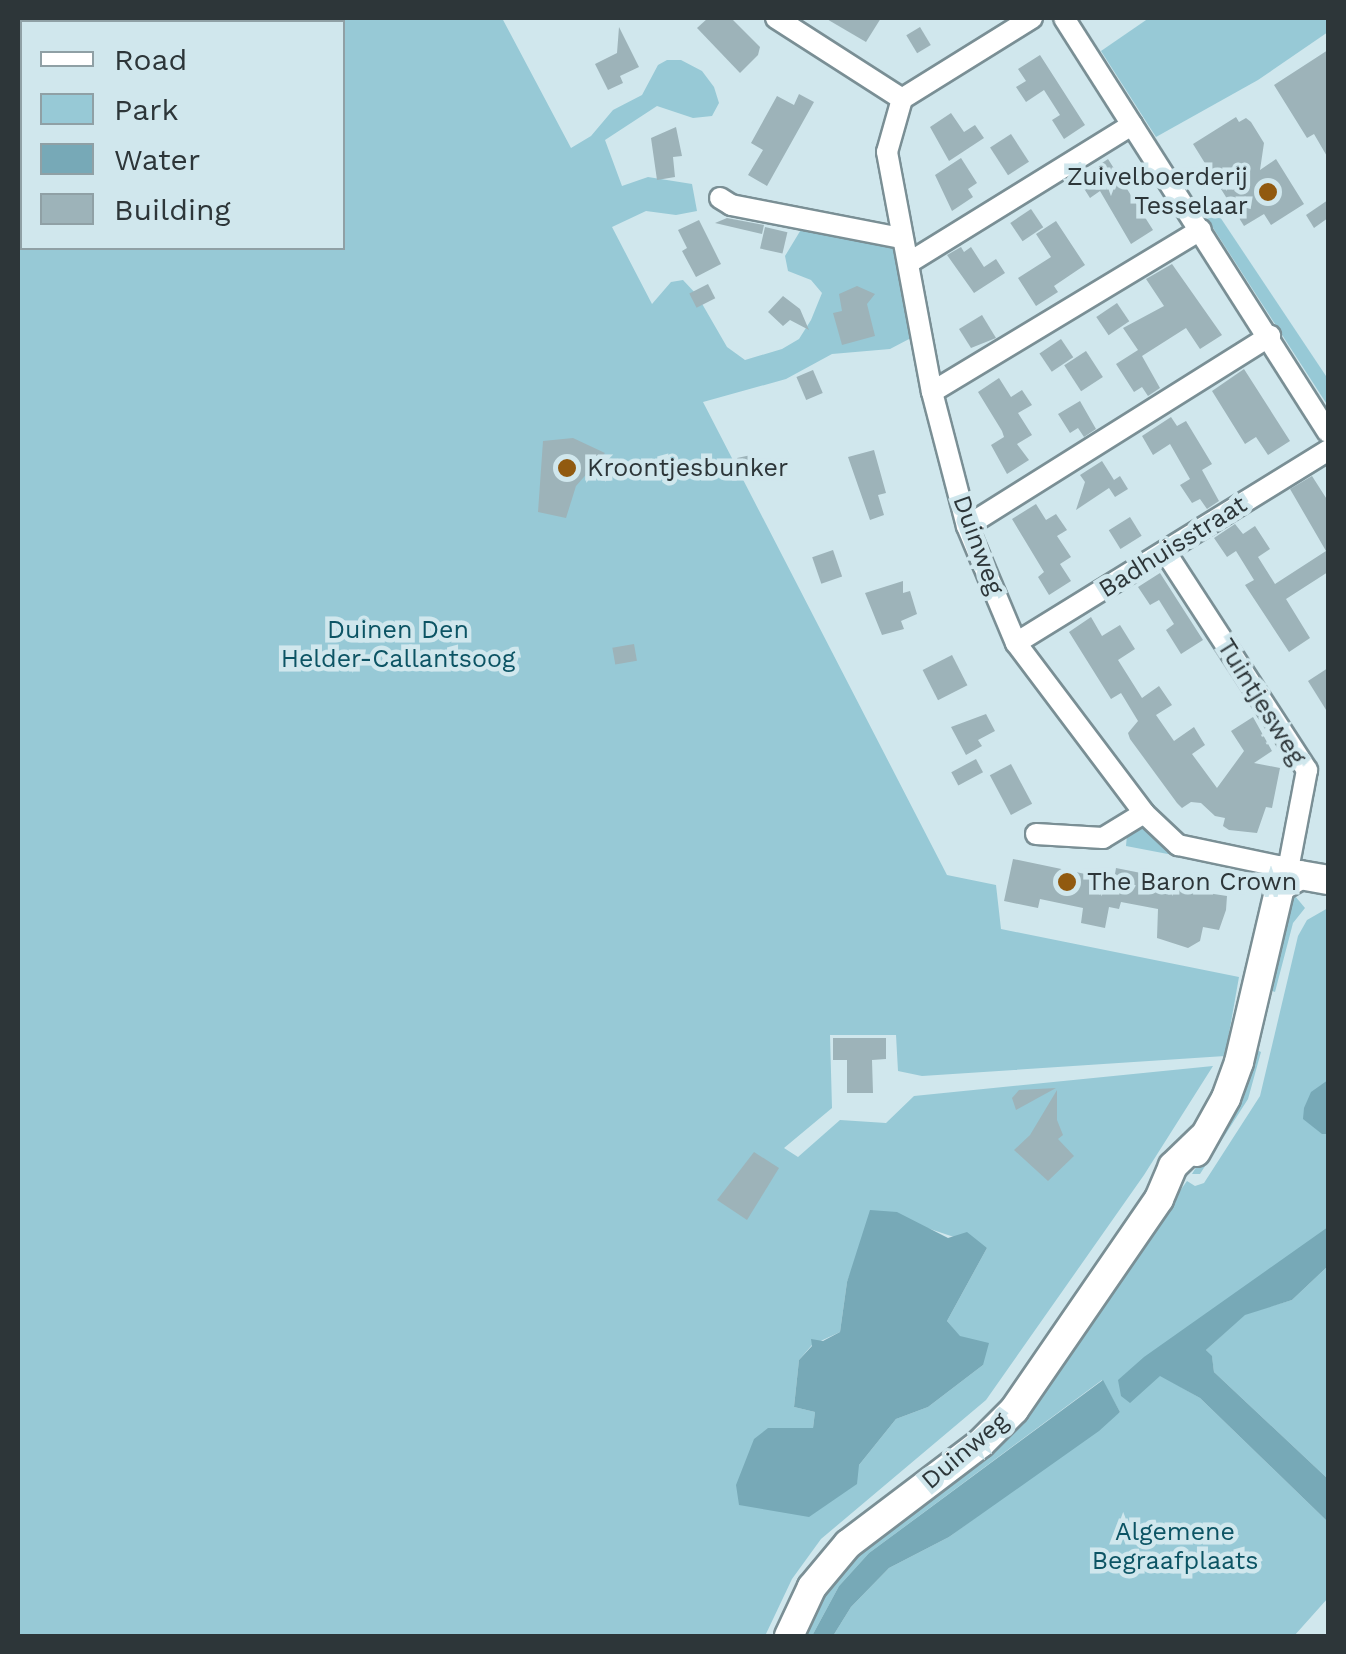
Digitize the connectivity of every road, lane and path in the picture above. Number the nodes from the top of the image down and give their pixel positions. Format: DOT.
graph roads {
  1 [pos="776,18"];
  2 [pos="1032,18"];
  3 [pos="1064,18"];
  4 [pos="902,99"];
  5 [pos="1132,125"];
  6 [pos="720,198"];
  7 [pos="1200,230"];
  8 [pos="901,238"];
  9 [pos="910,262"];
  10 [pos="1270,336"];
  11 [pos="932,392"];
  12 [pos="1328,432"];
  13 [pos="1328,450"];
  14 [pos="967,526"];
  15 [pos="1166,553"];
  16 [pos="1016,642"];
  17 [pos="1144,812"];
  18 [pos="1036,834"];
  19 [pos="1286,880"];
  20 [pos="1328,880"];
  21 [pos="789,1636"];
  1 -- 4 [label="street"];
  2 -- 4 [label="street"];
  3 -- 5 [label="street"];
  4 -- 8 [label="street, Duinweg"];
  5 -- 7 [label="street"];
  5 -- 9 [label="street"];
  6 -- 8 [label="street"];
  7 -- 10 [label="street"];
  7 -- 11 [label="street"];
  8 -- 9 [label="street, Duinweg"];
  9 -- 11 [label="street, Duinweg"];
  10 -- 12 [label="street"];
  10 -- 14 [label="street"];
  11 -- 14 [label="street, Duinweg"];
  13 -- 15 [label="street, Badhuisstraat"];
  14 -- 16 [label="street, Duinweg"];
  15 -- 16 [label="street, Badhuisstraat"];
  15 -- 19 [label="street, Tuintjesweg"];
  16 -- 17 [label="street, Duinweg"];
  17 -- 18 [label="street"];
  17 -- 19 [label="street, Duinweg"];
  19 -- 20 [label="street"];
  19 -- 21 [label="street, Duinweg"];
}
